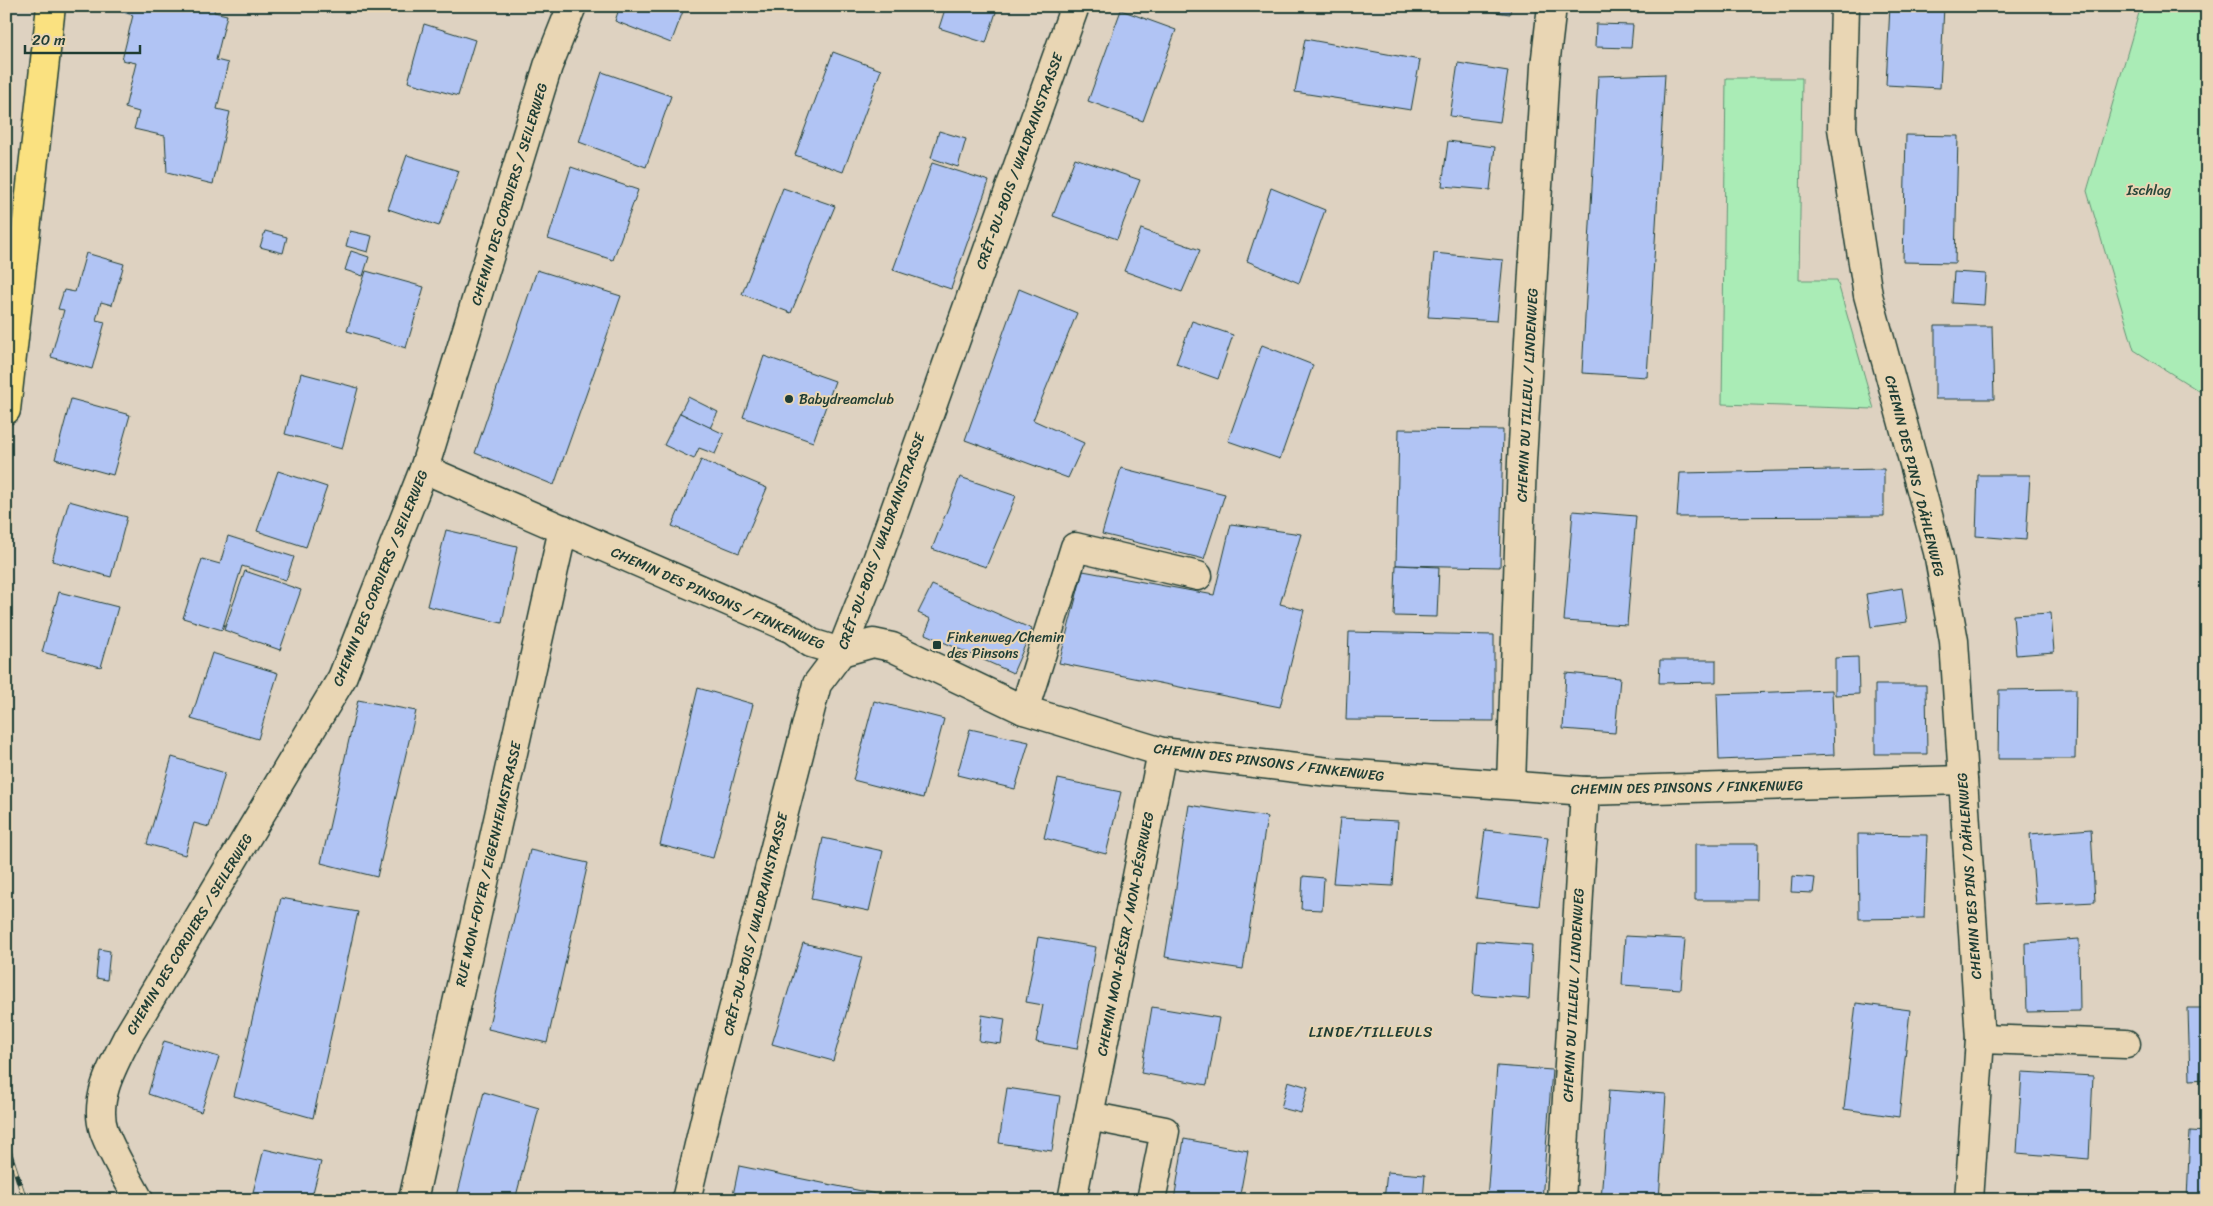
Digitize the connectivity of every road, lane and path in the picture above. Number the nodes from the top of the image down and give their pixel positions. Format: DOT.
graph roads {
  1 [pos="51,6"];
  2 [pos="572,6"];
  3 [pos="1076,6"];
  4 [pos="1552,6"];
  5 [pos="1845,6"];
  6 [pos="6,410"];
  7 [pos="424,470"];
  8 [pos="563,529"];
  9 [pos="1198,576"];
  10 [pos="841,652"];
  11 [pos="1024,710"];
  12 [pos="1162,752"];
  13 [pos="1963,780"];
  14 [pos="1510,785"];
  15 [pos="1585,791"];
  16 [pos="1980,1038"];
  17 [pos="2126,1044"];
  18 [pos="1089,1116"];
  19 [pos="138,1200"];
  20 [pos="413,1200"];
  21 [pos="686,1200"];
  22 [pos="1072,1200"];
  23 [pos="1151,1200"];
  24 [pos="1561,1200"];
  25 [pos="1969,1200"];
  1 -- 6 [label="main road"];
  2 -- 7 [label="street, CHEMIN DES CORDIERS / SEILERWEG"];
  3 -- 10 [label="street, CRÊT-DU-BOIS / WALDRAINSTRASSE"];
  4 -- 14 [label="street, CHEMIN DU TILLEUL / LINDENWEG"];
  5 -- 13 [label="street, CHEMIN DES PINS / DÄHLENWEG"];
  7 -- 8 [label="street, CHEMIN DES PINSONS / FINKENWEG"];
  7 -- 19 [label="street, CHEMIN DES CORDIERS / SEILERWEG"];
  8 -- 10 [label="street, CHEMIN DES PINSONS / FINKENWEG"];
  8 -- 20 [label="street, RUE MON-FOYER / EIGENHEIMSTRASSE"];
  9 -- 11 [label="street"];
  10 -- 11 [label="street, CHEMIN DES PINSONS / FINKENWEG"];
  10 -- 21 [label="street, CRÊT-DU-BOIS / WALDRAINSTRASSE"];
  11 -- 12 [label="street, CHEMIN DES PINSONS / FINKENWEG"];
  12 -- 14 [label="street, CHEMIN DES PINSONS / FINKENWEG"];
  12 -- 18 [label="street, CHEMIN MON-DÉSIR / MON-DÉSIRWEG"];
  13 -- 15 [label="street, CHEMIN DES PINSONS / FINKENWEG"];
  13 -- 16 [label="street, CHEMIN DES PINS / DÄHLENWEG"];
  14 -- 15 [label="street, CHEMIN DES PINSONS / FINKENWEG"];
  15 -- 24 [label="street, CHEMIN DU TILLEUL / LINDENWEG"];
  16 -- 17 [label="street"];
  16 -- 25 [label="street, CHEMIN DES PINS / DÄHLENWEG"];
  18 -- 22 [label="street, CHEMIN MON-DÉSIR / MON-DÉSIRWEG"];
  18 -- 23 [label="street"];
}
